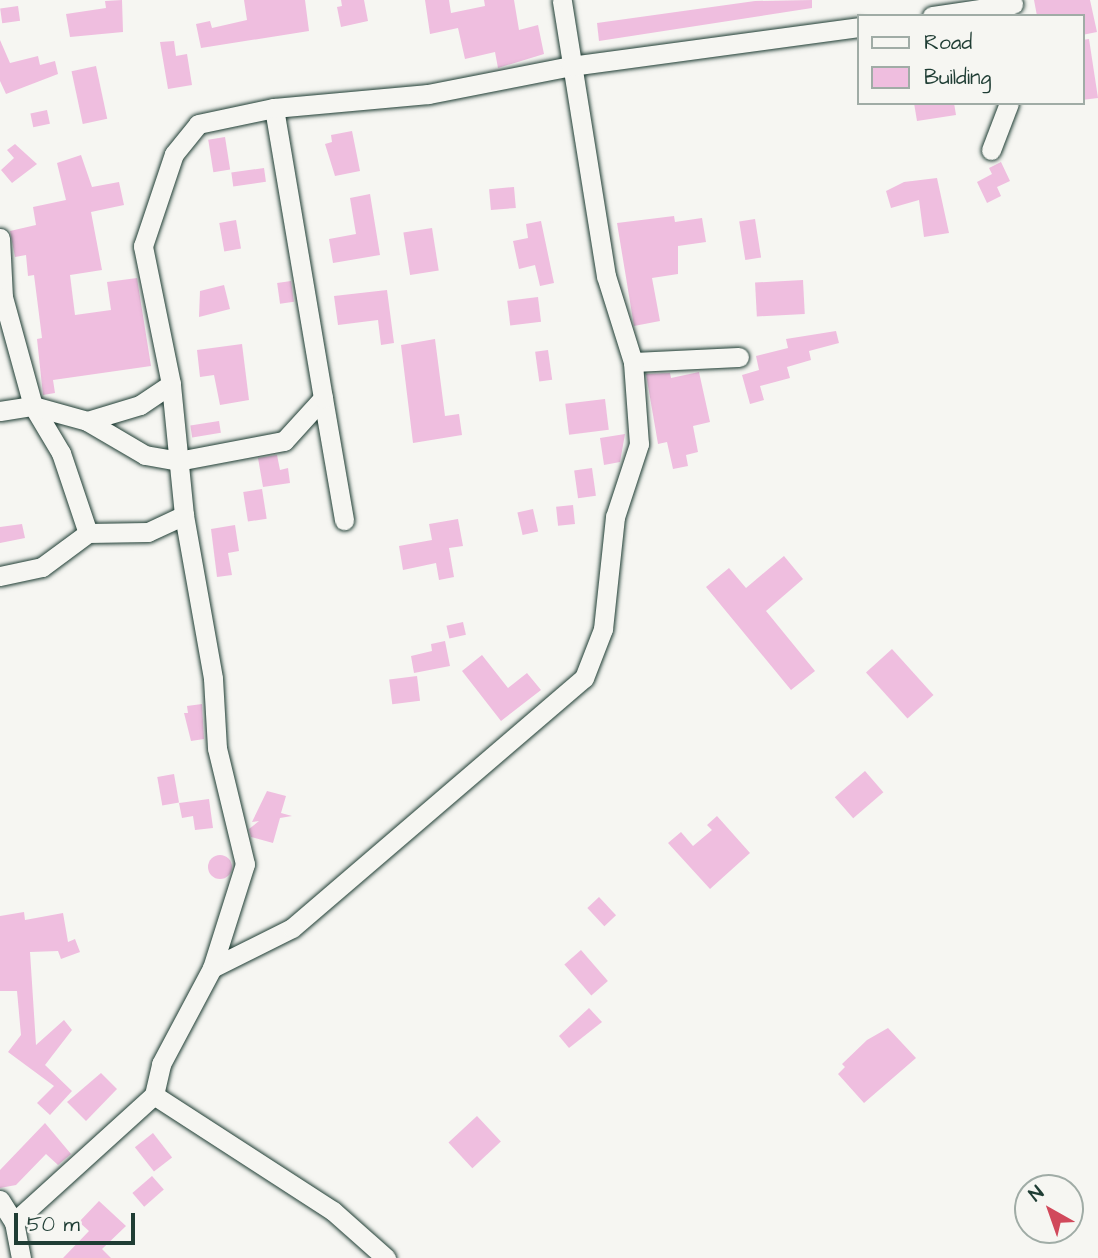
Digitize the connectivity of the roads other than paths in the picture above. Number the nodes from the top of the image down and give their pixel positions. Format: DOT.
graph roads {
  1 [pos="562,0"];
  2 [pos="1013,7"];
  3 [pos="950,14"];
  4 [pos="856,27"];
  5 [pos="570,66"];
  6 [pos="1008,105"];
  7 [pos="274,108"];
  8 [pos="991,150"];
  9 [pos="0,238"];
  10 [pos="739,358"];
  11 [pos="633,362"];
  12 [pos="171,384"];
  13 [pos="323,398"];
  14 [pos="33,406"];
  15 [pos="0,411"];
  16 [pos="88,421"];
  17 [pos="178,461"];
  18 [pos="184,515"];
  19 [pos="344,520"];
  20 [pos="88,533"];
  21 [pos="0,576"];
  22 [pos="212,968"];
  23 [pos="154,1096"];
  24 [pos="0,1200"];
  25 [pos="14,1222"];
  26 [pos="21,1258"];
  27 [pos="386,1258"];
  1 -- 5 [label="street"];
  2 -- 3 [label="street"];
  4 -- 5 [label="street"];
  5 -- 7 [label="street"];
  5 -- 11 [label="street"];
  6 -- 8 [label="street"];
  7 -- 12 [label="street"];
  7 -- 13 [label="street"];
  9 -- 14 [label="street"];
  10 -- 11 [label="street"];
  11 -- 22 [label="street"];
  12 -- 16 [label="street"];
  12 -- 17 [label="street"];
  13 -- 17 [label="street"];
  13 -- 19 [label="street"];
  14 -- 15 [label="street"];
  14 -- 16 [label="street"];
  14 -- 20 [label="street"];
  16 -- 17 [label="street"];
  17 -- 18 [label="street"];
  18 -- 20 [label="street"];
  18 -- 22 [label="street"];
  20 -- 21 [label="street"];
  22 -- 23 [label="street"];
  23 -- 25 [label="street"];
  23 -- 27 [label="street"];
  24 -- 25 [label="street"];
  25 -- 26 [label="street"];
}
